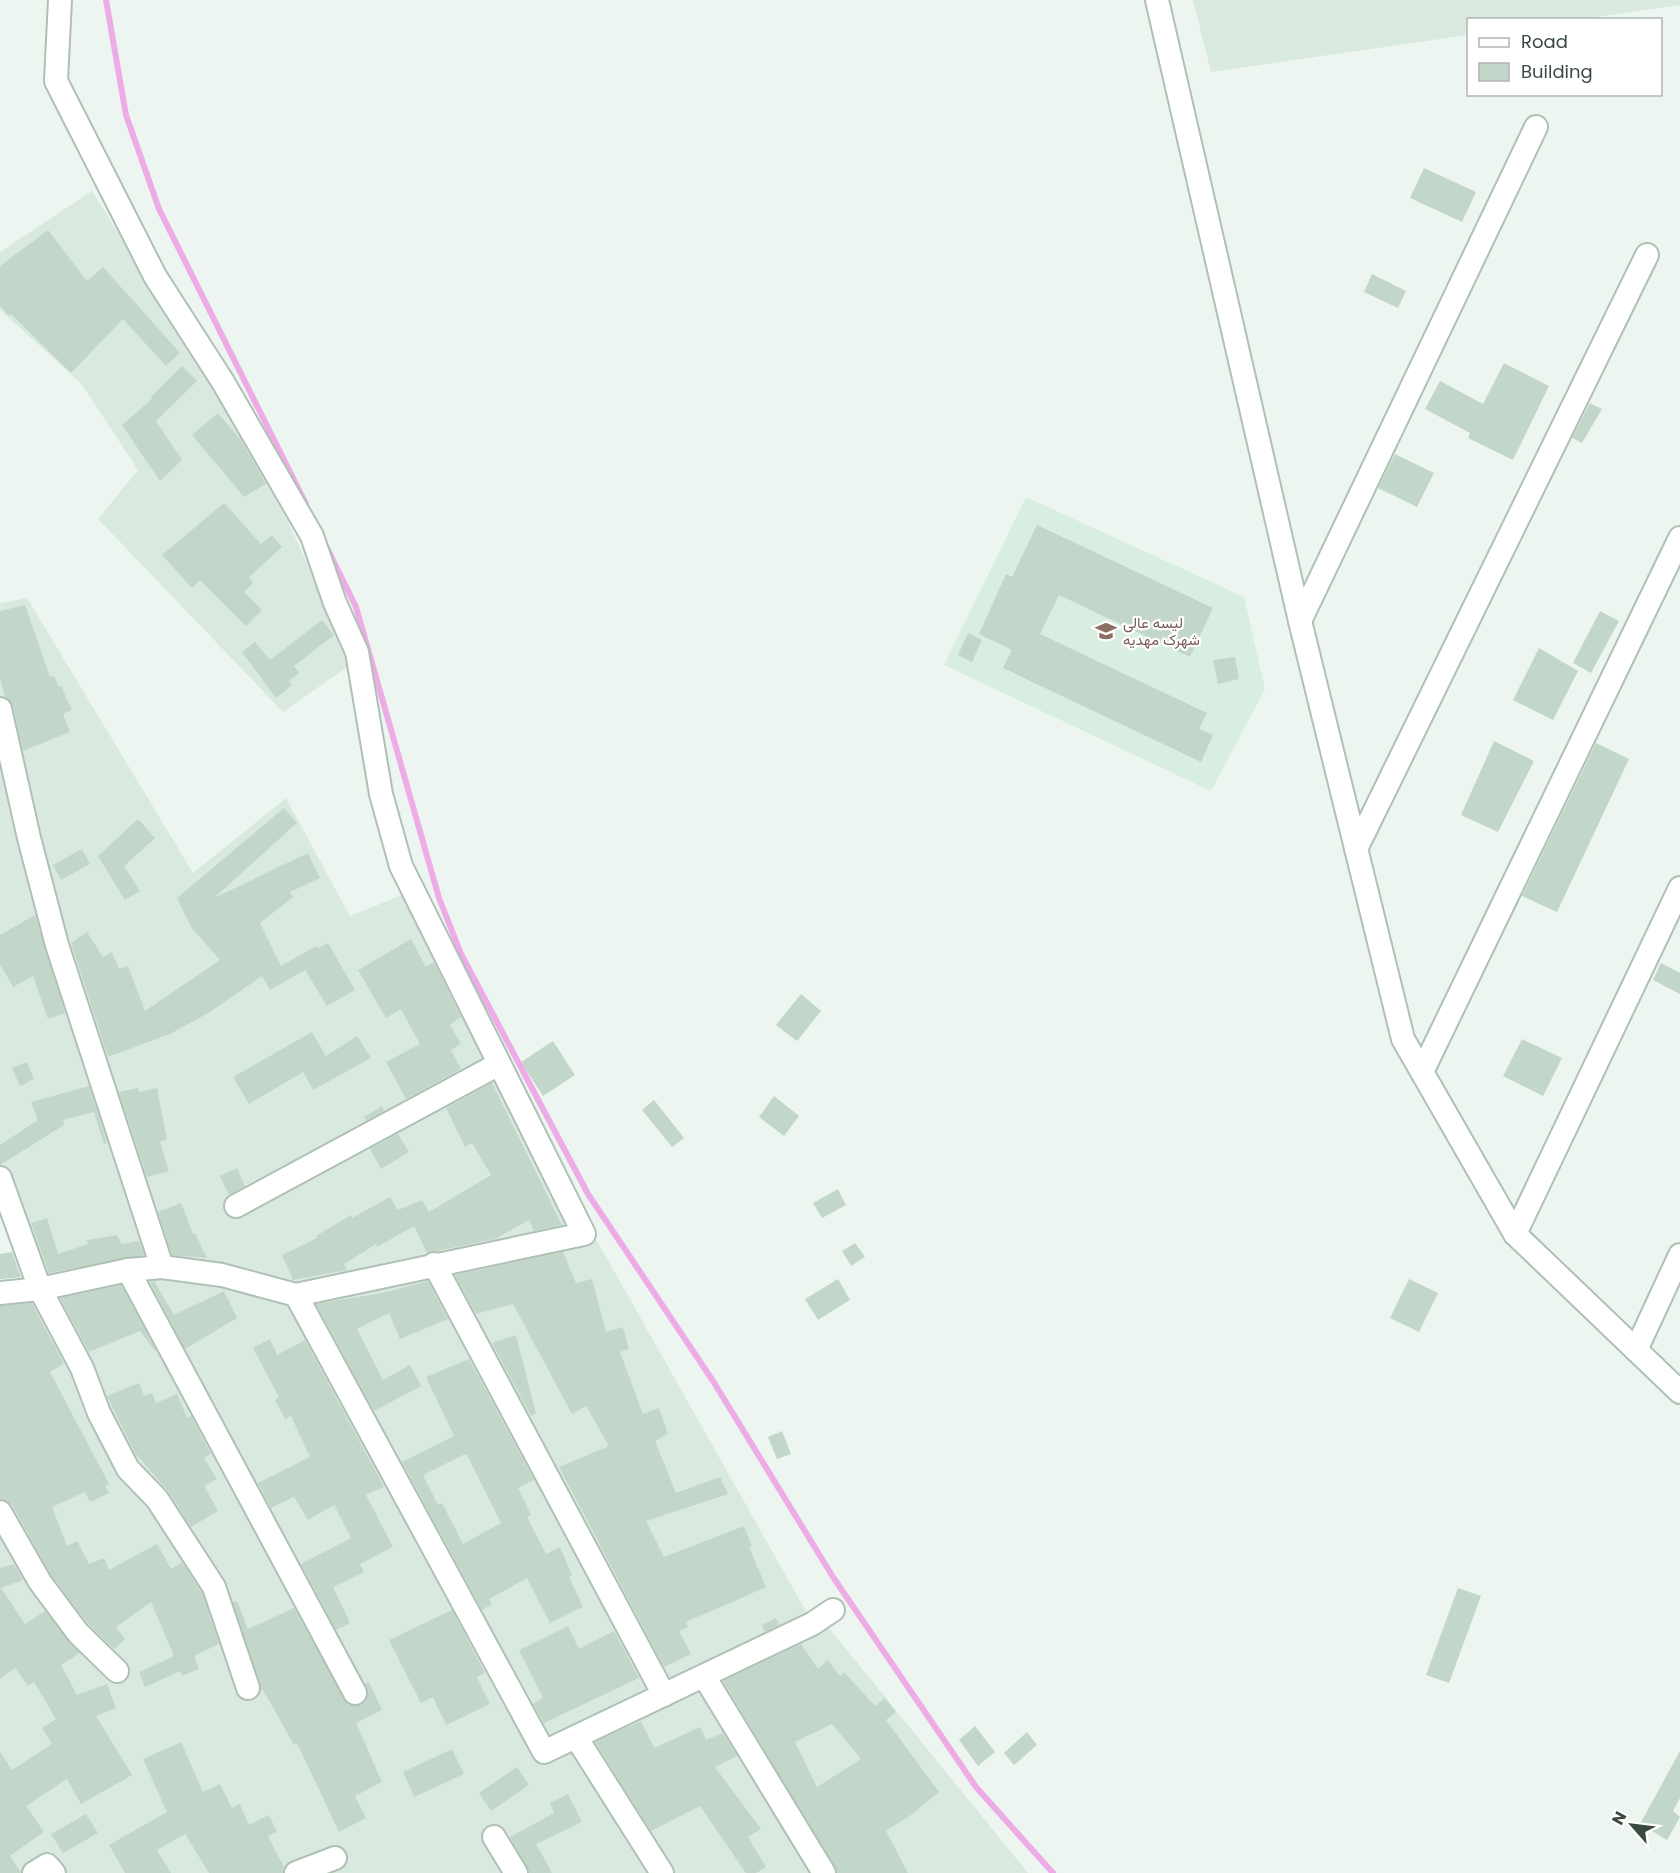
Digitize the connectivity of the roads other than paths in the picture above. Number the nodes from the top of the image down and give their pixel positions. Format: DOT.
graph roads {
  1 [pos="60,0"];
  2 [pos="1157,0"];
  3 [pos="1536,127"];
  4 [pos="1647,255"];
  5 [pos="1680,538"];
  6 [pos="1300,621"];
  7 [pos="0,709"];
  8 [pos="1356,849"];
  9 [pos="1680,888"];
  10 [pos="499,1064"];
  11 [pos="1422,1072"];
  12 [pos="0,1178"];
  13 [pos="236,1206"];
  14 [pos="1515,1234"];
  15 [pos="1680,1255"];
  16 [pos="434,1264"];
  17 [pos="162,1267"];
  18 [pos="128,1270"];
  19 [pos="40,1289"];
  20 [pos="0,1293"];
  21 [pos="296,1295"];
  22 [pos="1636,1350"];
  23 [pos="1680,1392"];
  24 [pos="0,1512"];
  25 [pos="832,1610"];
  26 [pos="117,1671"];
  27 [pos="704,1676"];
  28 [pos="248,1688"];
  29 [pos="355,1693"];
  30 [pos="664,1695"];
  31 [pos="576,1737"];
  32 [pos="494,1837"];
  33 [pos="335,1858"];
  34 [pos="34,1873"];
  35 [pos="54,1873"];
  36 [pos="296,1873"];
  37 [pos="516,1873"];
  38 [pos="662,1873"];
  39 [pos="824,1873"];
  1 -- 10 [label="street"];
  2 -- 6 [label="street"];
  3 -- 6 [label="street"];
  4 -- 8 [label="street"];
  5 -- 11 [label="street"];
  6 -- 8 [label="street"];
  7 -- 17 [label="street"];
  8 -- 11 [label="street"];
  9 -- 14 [label="street"];
  10 -- 13 [label="street"];
  10 -- 16 [label="street"];
  11 -- 14 [label="street"];
  12 -- 19 [label="street"];
  14 -- 22 [label="street"];
  15 -- 22 [label="street"];
  16 -- 21 [label="street"];
  16 -- 30 [label="street"];
  17 -- 18 [label="street"];
  17 -- 21 [label="street"];
  18 -- 19 [label="street"];
  18 -- 29 [label="street"];
  19 -- 20 [label="street"];
  19 -- 28 [label="street"];
  21 -- 31 [label="street"];
  22 -- 23 [label="street"];
  24 -- 26 [label="street"];
  25 -- 27 [label="street"];
  27 -- 30 [label="street"];
  27 -- 39 [label="street"];
  30 -- 31 [label="street"];
  31 -- 38 [label="street"];
  32 -- 37 [label="street"];
  33 -- 36 [label="street"];
  34 -- 35 [label="street"];
}
